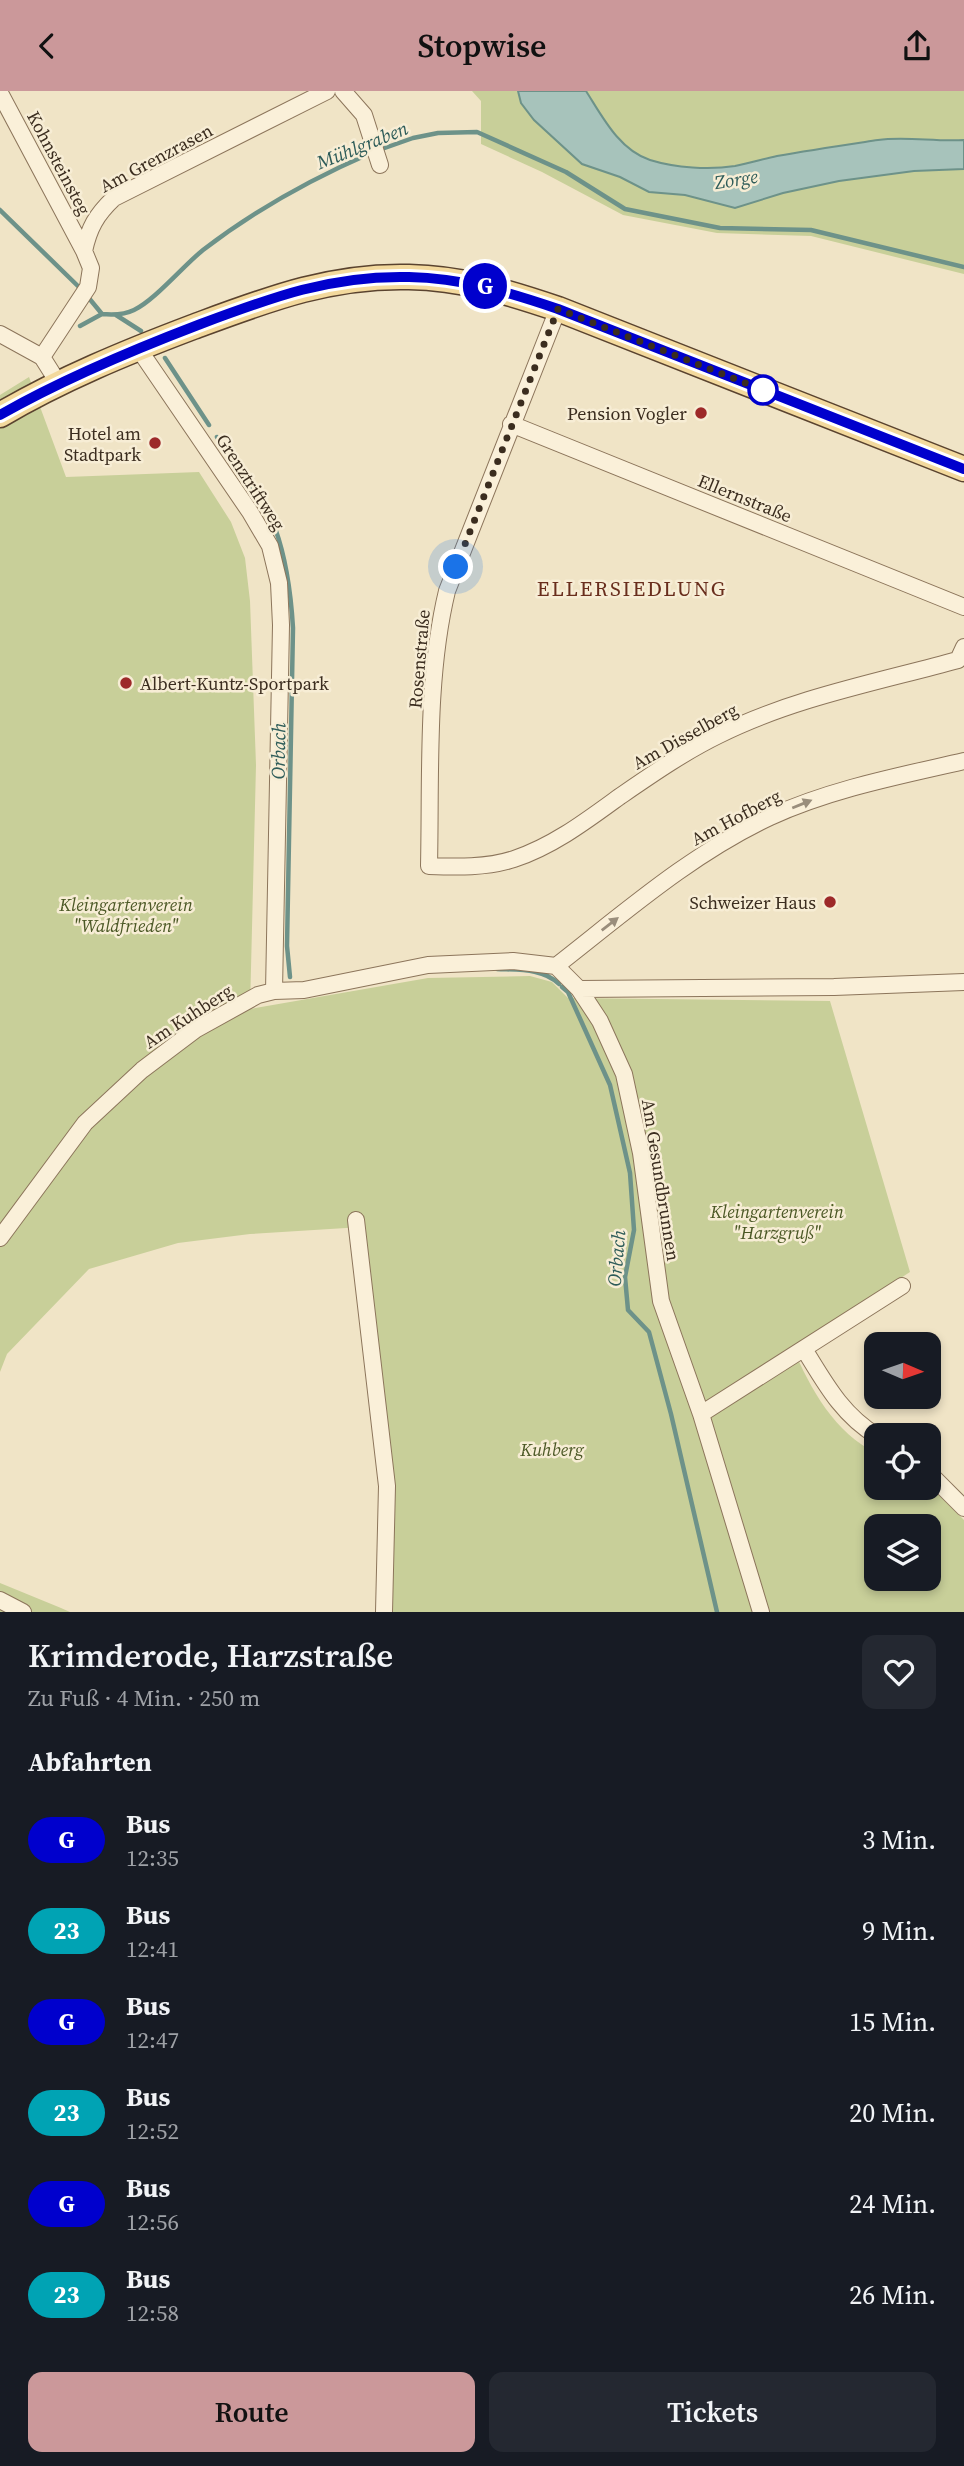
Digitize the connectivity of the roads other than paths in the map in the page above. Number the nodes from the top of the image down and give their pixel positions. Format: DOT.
graph roads {
  1 [pos="327,91"];
  2 [pos="343,91"];
  3 [pos="0,93"];
  4 [pos="376,156"];
  5 [pos="84,251"];
  6 [pos="558,309"];
  7 [pos="0,334"];
  8 [pos="138,348"];
  9 [pos="46,351"];
  10 [pos="59,384"];
  11 [pos="0,415"];
  12 [pos="511,424"];
  13 [pos="964,469"];
  14 [pos="964,607"];
  15 [pos="964,647"];
  16 [pos="964,761"];
  17 [pos="429,866"];
  18 [pos="556,966"];
  19 [pos="964,982"];
  20 [pos="579,989"];
  21 [pos="274,991"];
  22 [pos="356,1220"];
  23 [pos="0,1238"];
  24 [pos="902,1286"];
  25 [pos="804,1349"];
  26 [pos="701,1414"];
  27 [pos="864,1428"];
  28 [pos="941,1485"];
  29 [pos="964,1508"];
  30 [pos="0,1600"];
  31 [pos="23,1612"];
  32 [pos="384,1612"];
  33 [pos="761,1612"];
  1 -- 5 [label="street, Am Grenzrasen"];
  2 -- 4 [label="street"];
  3 -- 5 [label="street, Kohnsteinsteg"];
  5 -- 9 [label="street, Am Grenzrasen"];
  6 -- 8 [label="main road"];
  6 -- 12 [label="street, Rosenstraße"];
  6 -- 13 [label="main road"];
  7 -- 9 [label="street"];
  8 -- 10 [label="main road"];
  8 -- 21 [label="street, Grenztriftweg"];
  9 -- 10 [label="street"];
  10 -- 11 [label="main road"];
  12 -- 14 [label="street, Ellernstraße"];
  12 -- 17 [label="street, Rosenstraße"];
  15 -- 17 [label="street, Am Disselberg"];
  18 -- 16 [label="street, Am Hofberg, one-way"];
  18 -- 20 [label="street, Am Gesundbrunnen"];
  18 -- 21 [label="street, Am Kuhberg"];
  19 -- 20 [label="street"];
  20 -- 26 [label="street, Am Gesundbrunnen"];
  21 -- 23 [label="street, Am Kuhberg"];
  22 -- 32 [label="street"];
  24 -- 25 [label="street"];
  25 -- 26 [label="street"];
  25 -- 27 [label="street"];
  26 -- 33 [label="street, Am Gesundbrunnen"];
  28 -- 29 [label="street"];
  30 -- 31 [label="street"];
}
